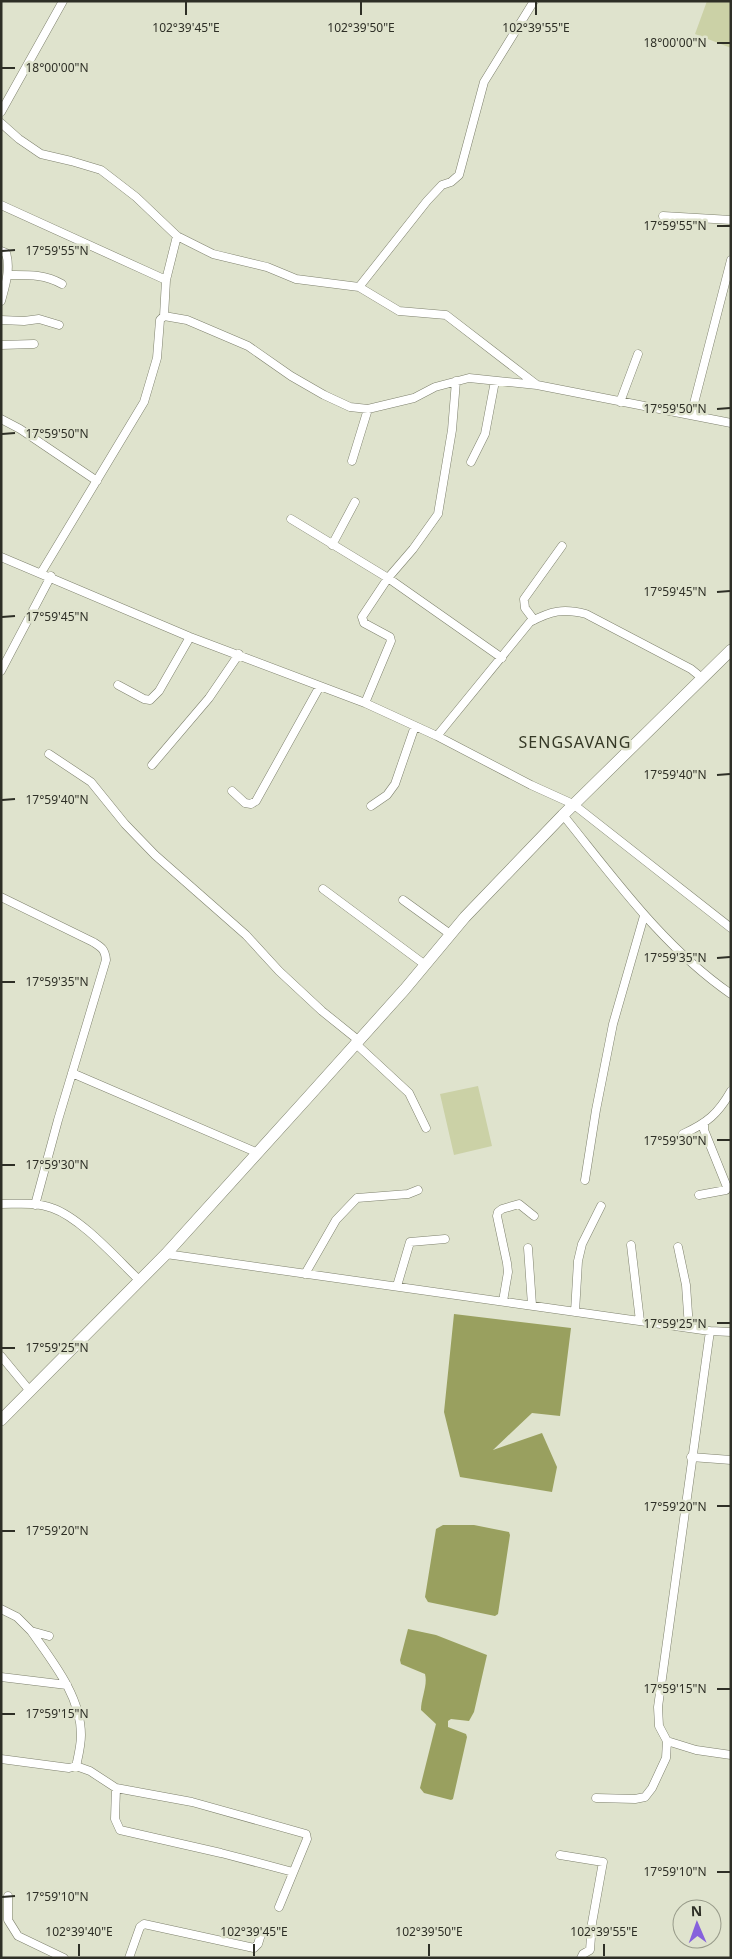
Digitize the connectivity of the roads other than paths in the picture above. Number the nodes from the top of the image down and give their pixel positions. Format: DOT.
graph roads {
  1 [pos="63,1"];
  2 [pos="534,1"];
  3 [pos="1,112"];
  4 [pos="1,123"];
  5 [pos="1,205"];
  6 [pos="663,216"];
  7 [pos="731,220"];
  8 [pos="177,236"];
  9 [pos="1,251"];
  10 [pos="731,260"];
  11 [pos="8,275"];
  12 [pos="166,280"];
  13 [pos="62,284"];
  14 [pos="359,287"];
  15 [pos="1,301"];
  16 [pos="164,316"];
  17 [pos="1,320"];
  18 [pos="59,324"];
  19 [pos="34,344"];
  20 [pos="1,345"];
  21 [pos="638,354"];
  22 [pos="456,381"];
  23 [pos="495,381"];
  24 [pos="537,385"];
  25 [pos="620,402"];
  26 [pos="368,409"];
  27 [pos="691,415"];
  28 [pos="1,419"];
  29 [pos="731,423"];
  30 [pos="352,461"];
  31 [pos="471,462"];
  32 [pos="96,481"];
  33 [pos="356,502"];
  34 [pos="291,519"];
  35 [pos="332,545"];
  36 [pos="562,546"];
  37 [pos="1,557"];
  38 [pos="41,573"];
  39 [pos="51,576"];
  40 [pos="388,578"];
  41 [pos="534,620"];
  42 [pos="190,636"];
  43 [pos="731,650"];
  44 [pos="239,654"];
  45 [pos="502,658"];
  46 [pos="1,671"];
  47 [pos="702,678"];
  48 [pos="118,685"];
  49 [pos="320,686"];
  50 [pos="365,704"];
  51 [pos="415,726"];
  52 [pos="438,736"];
  53 [pos="49,754"];
  54 [pos="152,766"];
  55 [pos="232,791"];
  56 [pos="573,804"];
  57 [pos="371,806"];
  58 [pos="562,815"];
  59 [pos="323,889"];
  60 [pos="1,896"];
  61 [pos="403,900"];
  62 [pos="644,916"];
  63 [pos="731,928"];
  64 [pos="450,934"];
  65 [pos="424,964"];
  66 [pos="731,994"];
  67 [pos="357,1041"];
  68 [pos="72,1072"];
  69 [pos="731,1091"];
  70 [pos="704,1125"];
  71 [pos="426,1128"];
  72 [pos="683,1134"];
  73 [pos="258,1153"];
  74 [pos="585,1180"];
  75 [pos="418,1190"];
  76 [pos="700,1195"];
  77 [pos="1,1204"];
  78 [pos="35,1205"];
  79 [pos="601,1206"];
  80 [pos="534,1216"];
  81 [pos="445,1239"];
  82 [pos="631,1245"];
  83 [pos="678,1246"];
  84 [pos="528,1248"];
  85 [pos="166,1254"];
  86 [pos="305,1274"];
  87 [pos="139,1280"];
  88 [pos="397,1286"];
  89 [pos="504,1301"];
  90 [pos="532,1306"];
  91 [pos="575,1312"];
  92 [pos="640,1321"];
  93 [pos="689,1328"];
  94 [pos="710,1331"];
  95 [pos="731,1332"];
  96 [pos="1,1356"];
  97 [pos="30,1391"];
  98 [pos="1,1420"];
  99 [pos="691,1458"];
  100 [pos="731,1460"];
  101 [pos="1,1609"];
  102 [pos="31,1631"];
  103 [pos="48,1636"];
  104 [pos="1,1677"];
  105 [pos="67,1686"];
  106 [pos="667,1741"];
  107 [pos="731,1755"];
  108 [pos="1,1759"];
  109 [pos="76,1766"];
  110 [pos="116,1788"];
  111 [pos="596,1798"];
  112 [pos="560,1855"];
  113 [pos="293,1872"];
  114 [pos="8,1896"];
  115 [pos="279,1907"];
  116 [pos="262,1932"];
  117 [pos="64,1958"];
  118 [pos="129,1958"];
  119 [pos="581,1958"];
  1 -- 3 [label="street"];
  2 -- 14 [label="street"];
  4 -- 8 [label="street"];
  5 -- 12 [label="street"];
  6 -- 7 [label="street"];
  8 -- 12 [label="street"];
  8 -- 14 [label="street"];
  9 -- 11 [label="street"];
  10 -- 27 [label="street"];
  11 -- 13 [label="street"];
  11 -- 15 [label="street"];
  12 -- 16 [label="street"];
  14 -- 24 [label="street"];
  16 -- 26 [label="street"];
  16 -- 32 [label="street"];
  17 -- 18 [label="street"];
  19 -- 20 [label="street"];
  21 -- 25 [label="street"];
  22 -- 23 [label="street"];
  22 -- 26 [label="street"];
  22 -- 40 [label="street"];
  23 -- 24 [label="street"];
  23 -- 31 [label="street"];
  24 -- 25 [label="street"];
  25 -- 27 [label="street"];
  26 -- 30 [label="street"];
  27 -- 29 [label="street"];
  28 -- 32 [label="street"];
  32 -- 38 [label="street"];
  33 -- 35 [label="street"];
  34 -- 35 [label="street"];
  35 -- 40 [label="street"];
  36 -- 41 [label="street"];
  37 -- 38 [label="street"];
  38 -- 39 [label="street"];
  39 -- 42 [label="street"];
  39 -- 46 [label="street"];
  40 -- 45 [label="street"];
  40 -- 50 [label="street"];
  41 -- 45 [label="street"];
  41 -- 47 [label="street"];
  42 -- 44 [label="street"];
  42 -- 48 [label="street"];
  43 -- 47 [label="street"];
  44 -- 49 [label="street"];
  44 -- 54 [label="street"];
  45 -- 52 [label="street"];
  47 -- 56 [label="street"];
  49 -- 50 [label="street"];
  49 -- 55 [label="street"];
  50 -- 51 [label="street"];
  51 -- 52 [label="street"];
  51 -- 57 [label="street"];
  52 -- 56 [label="street"];
  53 -- 67 [label="street"];
  56 -- 58 [label="street"];
  56 -- 63 [label="street"];
  58 -- 62 [label="street"];
  58 -- 64 [label="street"];
  59 -- 65 [label="street"];
  60 -- 68 [label="street"];
  61 -- 64 [label="street"];
  62 -- 66 [label="street"];
  62 -- 74 [label="street"];
  64 -- 65 [label="street"];
  65 -- 67 [label="street"];
  67 -- 71 [label="street"];
  67 -- 73 [label="street"];
  68 -- 73 [label="street"];
  68 -- 78 [label="street"];
  69 -- 70 [label="street"];
  70 -- 72 [label="street"];
  70 -- 76 [label="street"];
  73 -- 85 [label="street"];
  75 -- 86 [label="street"];
  77 -- 78 [label="street"];
  78 -- 87 [label="street"];
  79 -- 91 [label="street"];
  80 -- 89 [label="street"];
  81 -- 88 [label="street"];
  82 -- 92 [label="street"];
  83 -- 93 [label="street"];
  84 -- 90 [label="street"];
  85 -- 86 [label="street"];
  85 -- 87 [label="street"];
  86 -- 88 [label="street"];
  87 -- 97 [label="street"];
  88 -- 89 [label="street"];
  89 -- 90 [label="street"];
  90 -- 91 [label="street"];
  91 -- 92 [label="street"];
  92 -- 93 [label="street"];
  93 -- 94 [label="street"];
  94 -- 95 [label="street"];
  94 -- 99 [label="street"];
  96 -- 97 [label="street"];
  97 -- 98 [label="street"];
  99 -- 100 [label="street"];
  99 -- 106 [label="street"];
  101 -- 102 [label="street"];
  102 -- 103 [label="street"];
  102 -- 105 [label="street"];
  104 -- 105 [label="street"];
  105 -- 109 [label="street"];
  106 -- 107 [label="street"];
  106 -- 111 [label="street"];
  108 -- 109 [label="street"];
  109 -- 110 [label="street"];
  110 -- 113 [label="street"];
  110 -- 113 [label="street"];
  112 -- 119 [label="street"];
  113 -- 115 [label="street"];
  114 -- 117 [label="street"];
  116 -- 118 [label="street"];
}
